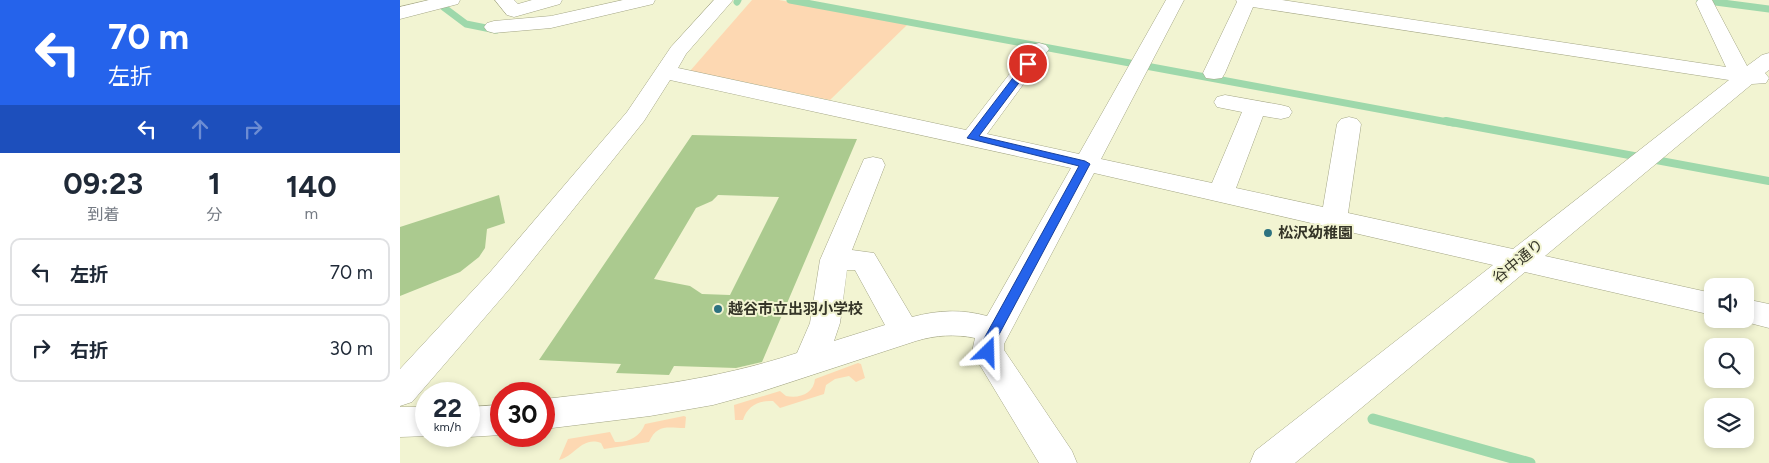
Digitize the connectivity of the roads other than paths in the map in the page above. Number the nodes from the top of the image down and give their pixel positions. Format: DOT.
graph roads {
  1 [pos="452,0"];
  2 [pos="504,0"];
  3 [pos="554,0"];
  4 [pos="646,0"];
  5 [pos="724,0"];
  6 [pos="1175,0"];
  7 [pos="1246,0"];
  8 [pos="615,3"];
  9 [pos="1704,3"];
  10 [pos="400,13"];
  11 [pos="494,27"];
  12 [pos="1040,49"];
  13 [pos="1769,59"];
  14 [pos="665,72"];
  15 [pos="1214,73"];
  16 [pos="1752,78"];
  17 [pos="1225,102"];
  18 [pos="1255,108"];
  19 [pos="1281,112"];
  20 [pos="1349,124"];
  21 [pos="972,138"];
  22 [pos="1085,164"];
  23 [pos="873,165"];
  24 [pos="1221,194"];
  25 [pos="1334,220"];
  26 [pos="834,260"];
  27 [pos="1519,261"];
  28 [pos="1704,302"];
  29 [pos="1754,313"];
  30 [pos="1769,316"];
  31 [pos="995,331"];
  32 [pos="905,332"];
  33 [pos="810,362"];
  34 [pos="400,392"];
  35 [pos="555,413"];
  36 [pos="400,422"];
  37 [pos="415,422"];
  38 [pos="1059,463"];
  39 [pos="1268,463"];
  1 -- 10 [label="street"];
  2 -- 3 [label="street"];
  4 -- 8 [label="street"];
  5 -- 14 [label="street"];
  6 -- 22 [label="street"];
  7 -- 15 [label="street"];
  7 -- 16 [label="street"];
  8 -- 11 [label="street"];
  9 -- 16 [label="street"];
  12 -- 21 [label="street"];
  13 -- 16 [label="street, 谷中通り"];
  14 -- 21 [label="street"];
  14 -- 34 [label="street"];
  16 -- 27 [label="street, 谷中通り"];
  17 -- 18 [label="street"];
  18 -- 19 [label="street"];
  18 -- 24 [label="street"];
  20 -- 25 [label="street"];
  21 -- 22 [label="street"];
  22 -- 24 [label="street"];
  22 -- 31 [label="street"];
  23 -- 26 [label="street"];
  24 -- 25 [label="street"];
  25 -- 27 [label="street"];
  26 -- 32 [label="street"];
  26 -- 33 [label="street"];
  27 -- 28 [label="street"];
  27 -- 39 [label="street, 谷中通り"];
  29 -- 30 [label="street"];
  31 -- 32 [label="street"];
  31 -- 38 [label="street"];
  32 -- 33 [label="street"];
  33 -- 35 [label="street"];
  36 -- 37 [label="street"];
}
